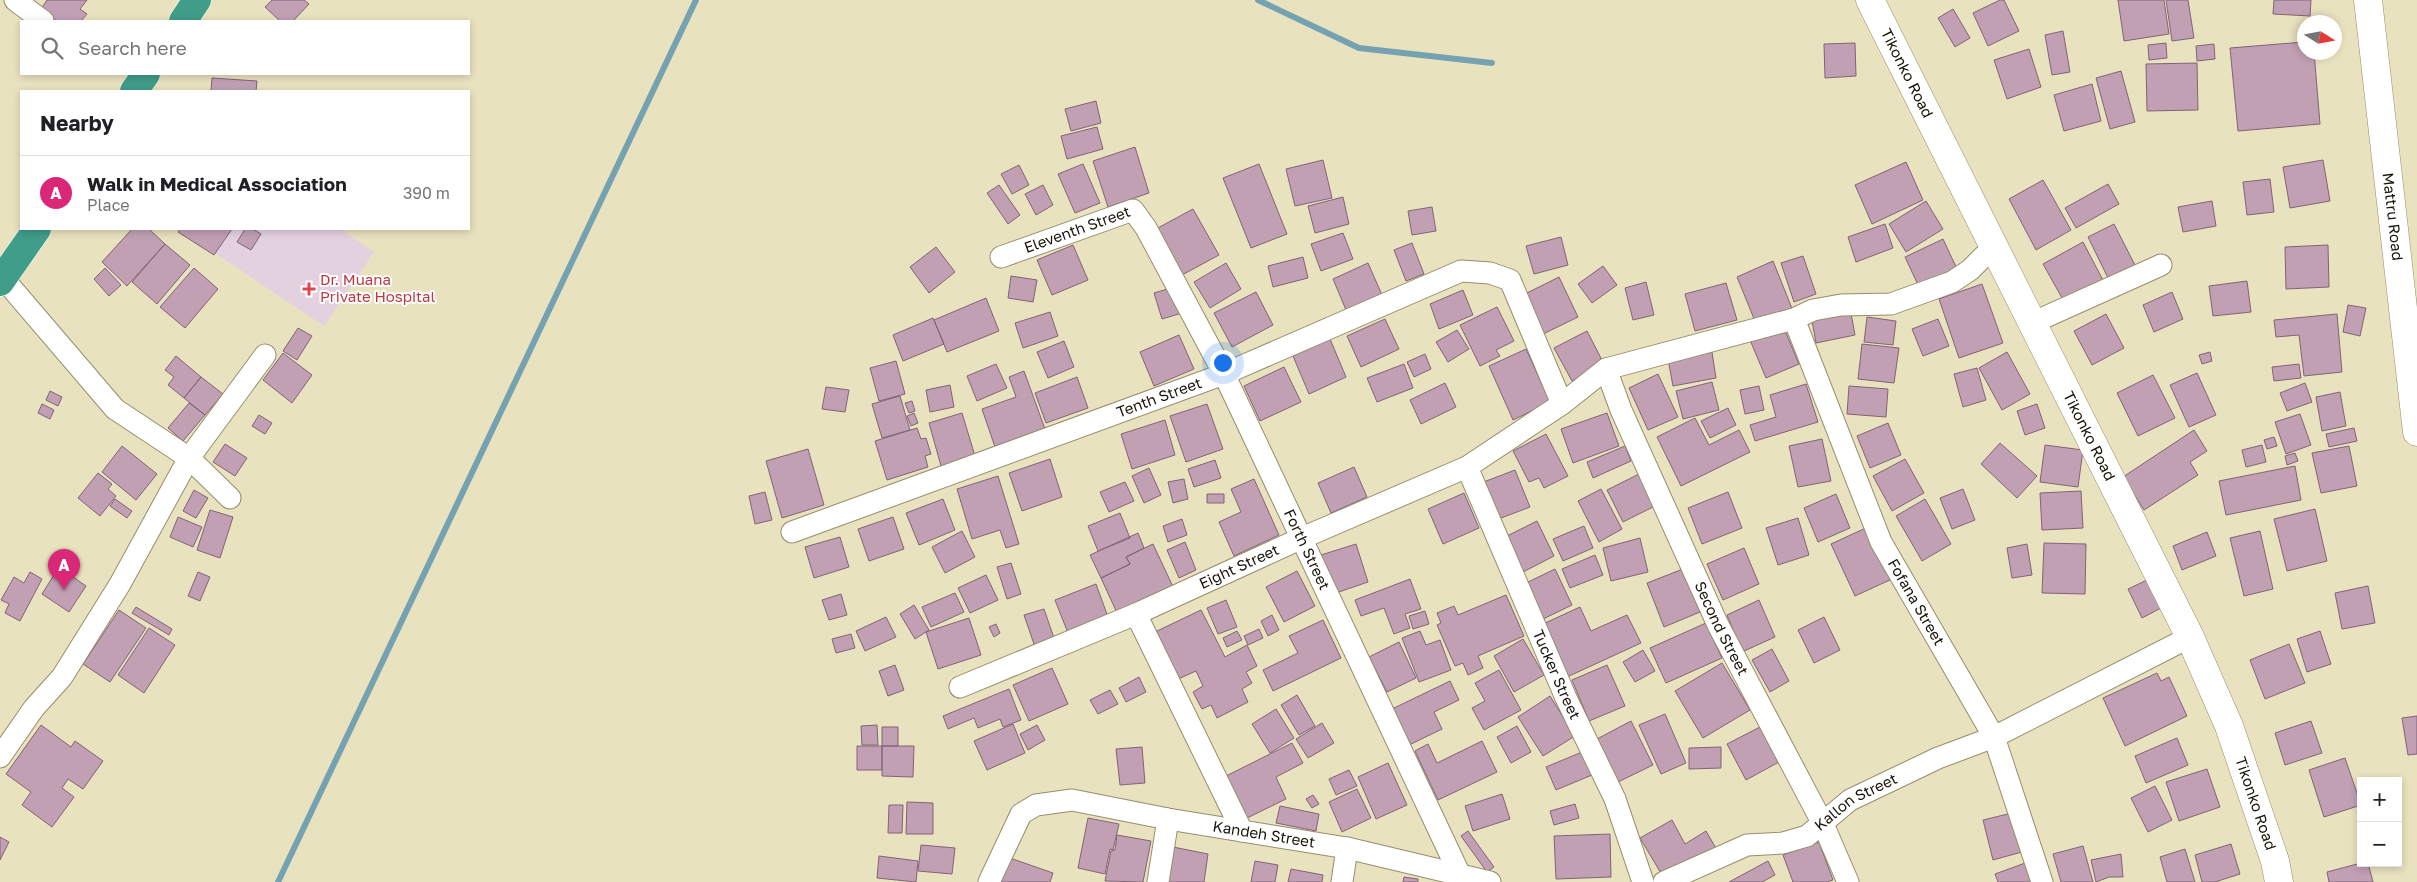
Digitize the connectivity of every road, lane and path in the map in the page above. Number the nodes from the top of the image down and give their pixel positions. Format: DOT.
graph roads {
  1 [pos="15,0"];
  2 [pos="197,0"];
  3 [pos="1870,0"];
  4 [pos="2368,0"];
  5 [pos="42,20"];
  6 [pos="183,20"];
  7 [pos="1146,228"];
  8 [pos="37,230"];
  9 [pos="1994,246"];
  10 [pos="1001,258"];
  11 [pos="2161,265"];
  12 [pos="1,280"];
  13 [pos="1794,319"];
  14 [pos="2032,323"];
  15 [pos="265,355"];
  16 [pos="1606,369"];
  17 [pos="1224,374"];
  18 [pos="1562,404"];
  19 [pos="2417,432"];
  20 [pos="189,458"];
  21 [pos="1468,467"];
  22 [pos="230,498"];
  23 [pos="792,532"];
  24 [pos="1302,538"];
  25 [pos="1136,614"];
  26 [pos="2190,637"];
  27 [pos="960,687"];
  28 [pos="1994,737"];
  29 [pos="0,757"];
  30 [pos="1168,819"];
  31 [pos="1823,824"];
  32 [pos="1242,831"];
  33 [pos="1347,848"];
  34 [pos="1460,875"];
  35 [pos="989,882"];
  36 [pos="1158,882"];
  37 [pos="1342,882"];
  38 [pos="1490,882"];
  39 [pos="1644,882"];
  40 [pos="1664,882"];
  41 [pos="1848,882"];
  42 [pos="2042,882"];
  43 [pos="2279,882"];
  1 -- 5 [label="street"];
  2 -- 6 [label="highway"];
  3 -- 9 [label="street, Tikonko Road"];
  4 -- 19 [label="street, Mattru Road"];
  7 -- 10 [label="street, Eleventh Street"];
  7 -- 17 [label="street, Forth Street"];
  8 -- 12 [label="highway"];
  9 -- 13 [label="street"];
  9 -- 14 [label="street, Tikonko Road"];
  11 -- 14 [label="street"];
  12 -- 20 [label="street"];
  13 -- 16 [label="street"];
  13 -- 28 [label="street, Fofana Street"];
  14 -- 26 [label="street, Tikonko Road"];
  15 -- 20 [label="street"];
  16 -- 18 [label="street, Eight Street"];
  16 -- 31 [label="street, Second Street"];
  17 -- 18 [label="street, Tenth Street"];
  17 -- 23 [label="street, Tenth Street"];
  17 -- 24 [label="street, Forth Street"];
  18 -- 21 [label="street, Eight Street"];
  20 -- 22 [label="street"];
  20 -- 29 [label="street"];
  21 -- 24 [label="street, Eight Street"];
  21 -- 39 [label="street, Tucker Street"];
  24 -- 25 [label="street, Eight Street"];
  24 -- 34 [label="street, Forth Street"];
  25 -- 27 [label="street, Eight Street"];
  25 -- 32 [label="street"];
  26 -- 28 [label="street, Kallon Street"];
  26 -- 43 [label="street, Tikonko Road"];
  28 -- 31 [label="street, Kallon Street"];
  28 -- 42 [label="street, Fofana Street"];
  30 -- 32 [label="street, Kandeh Street"];
  30 -- 35 [label="street, Kandeh Street"];
  30 -- 36 [label="street"];
  31 -- 40 [label="street, Kallon Street"];
  31 -- 41 [label="street, Second Street"];
  32 -- 33 [label="street, Kandeh Street"];
  33 -- 34 [label="street, Kandeh Street"];
  33 -- 37 [label="street"];
  34 -- 38 [label="street, Kandeh Street"];
}
